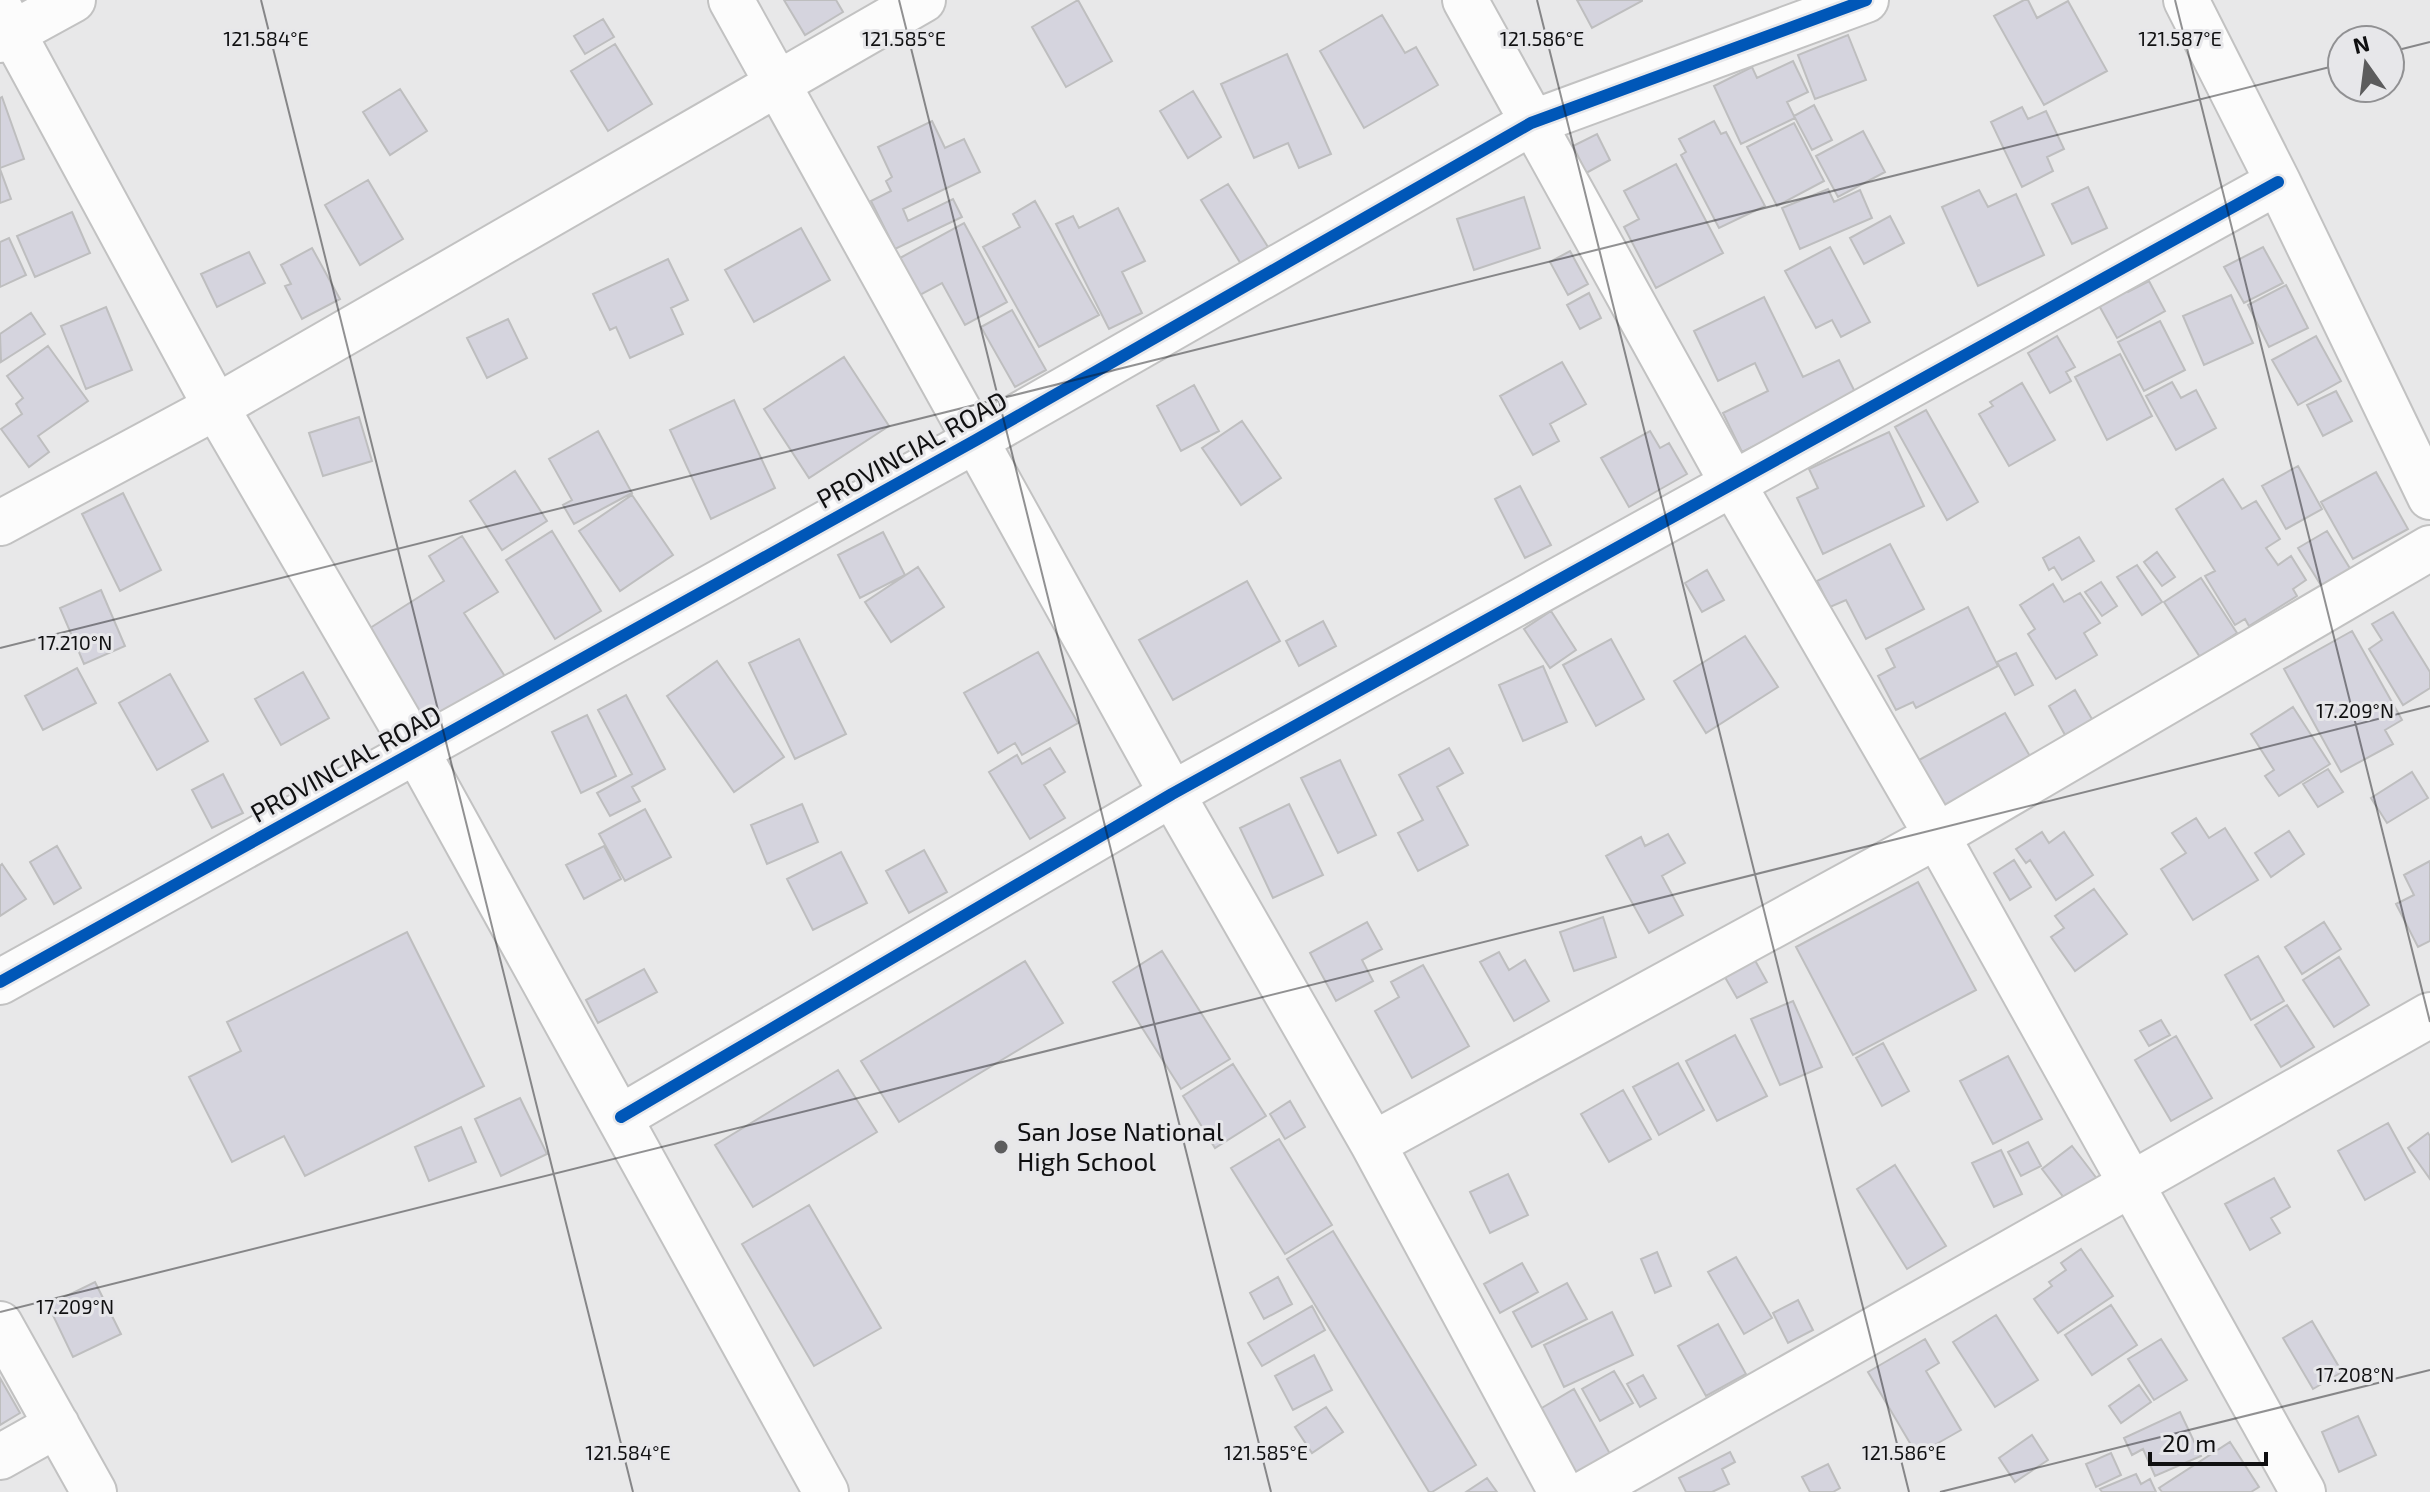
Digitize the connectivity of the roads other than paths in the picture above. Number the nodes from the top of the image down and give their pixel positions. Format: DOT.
graph roads {
  1 [pos="73,0"];
  2 [pos="731,0"];
  3 [pos="923,0"];
  4 [pos="1465,0"];
  5 [pos="1866,0"];
  6 [pos="2186,0"];
  7 [pos="5,27"];
  8 [pos="778,81"];
  9 [pos="1531,123"];
  10 [pos="2278,182"];
  11 [pos="216,407"];
  12 [pos="976,440"];
  13 [pos="1733,484"];
  14 [pos="2430,497"];
  15 [pos="0,523"];
  16 [pos="2430,548"];
  17 [pos="416,750"];
  18 [pos="1172,794"];
  19 [pos="1937,836"];
  20 [pos="0,982"];
  21 [pos="2430,1015"];
  22 [pos="621,1117"];
  23 [pos="1373,1144"];
  24 [pos="2131,1184"];
  25 [pos="0,1324"];
  26 [pos="57,1425"];
  27 [pos="0,1457"];
  28 [pos="94,1492"];
  29 [pos="826,1492"];
  30 [pos="1561,1492"];
  31 [pos="1587,1492"];
  32 [pos="2303,1492"];
  1 -- 7 [label="street"];
  2 -- 8 [label="street"];
  3 -- 8 [label="street"];
  4 -- 9 [label="street"];
  5 -- 9 [label="street, PROVINCIAL ROAD"];
  6 -- 10 [label="street"];
  7 -- 11 [label="street"];
  8 -- 11 [label="street"];
  8 -- 12 [label="street"];
  9 -- 12 [label="street, PROVINCIAL ROAD"];
  9 -- 13 [label="street"];
  10 -- 13 [label="street"];
  10 -- 14 [label="street"];
  11 -- 15 [label="street"];
  11 -- 17 [label="street"];
  12 -- 17 [label="street, PROVINCIAL ROAD"];
  12 -- 18 [label="street"];
  13 -- 18 [label="street"];
  13 -- 19 [label="street"];
  16 -- 19 [label="street"];
  17 -- 20 [label="street, PROVINCIAL ROAD"];
  17 -- 22 [label="street"];
  18 -- 22 [label="street"];
  18 -- 23 [label="street"];
  19 -- 23 [label="street"];
  19 -- 24 [label="street"];
  21 -- 24 [label="street"];
  22 -- 29 [label="street"];
  23 -- 30 [label="street"];
  24 -- 31 [label="street"];
  24 -- 32 [label="street"];
  25 -- 26 [label="street"];
  26 -- 27 [label="street"];
  26 -- 28 [label="street"];
}
